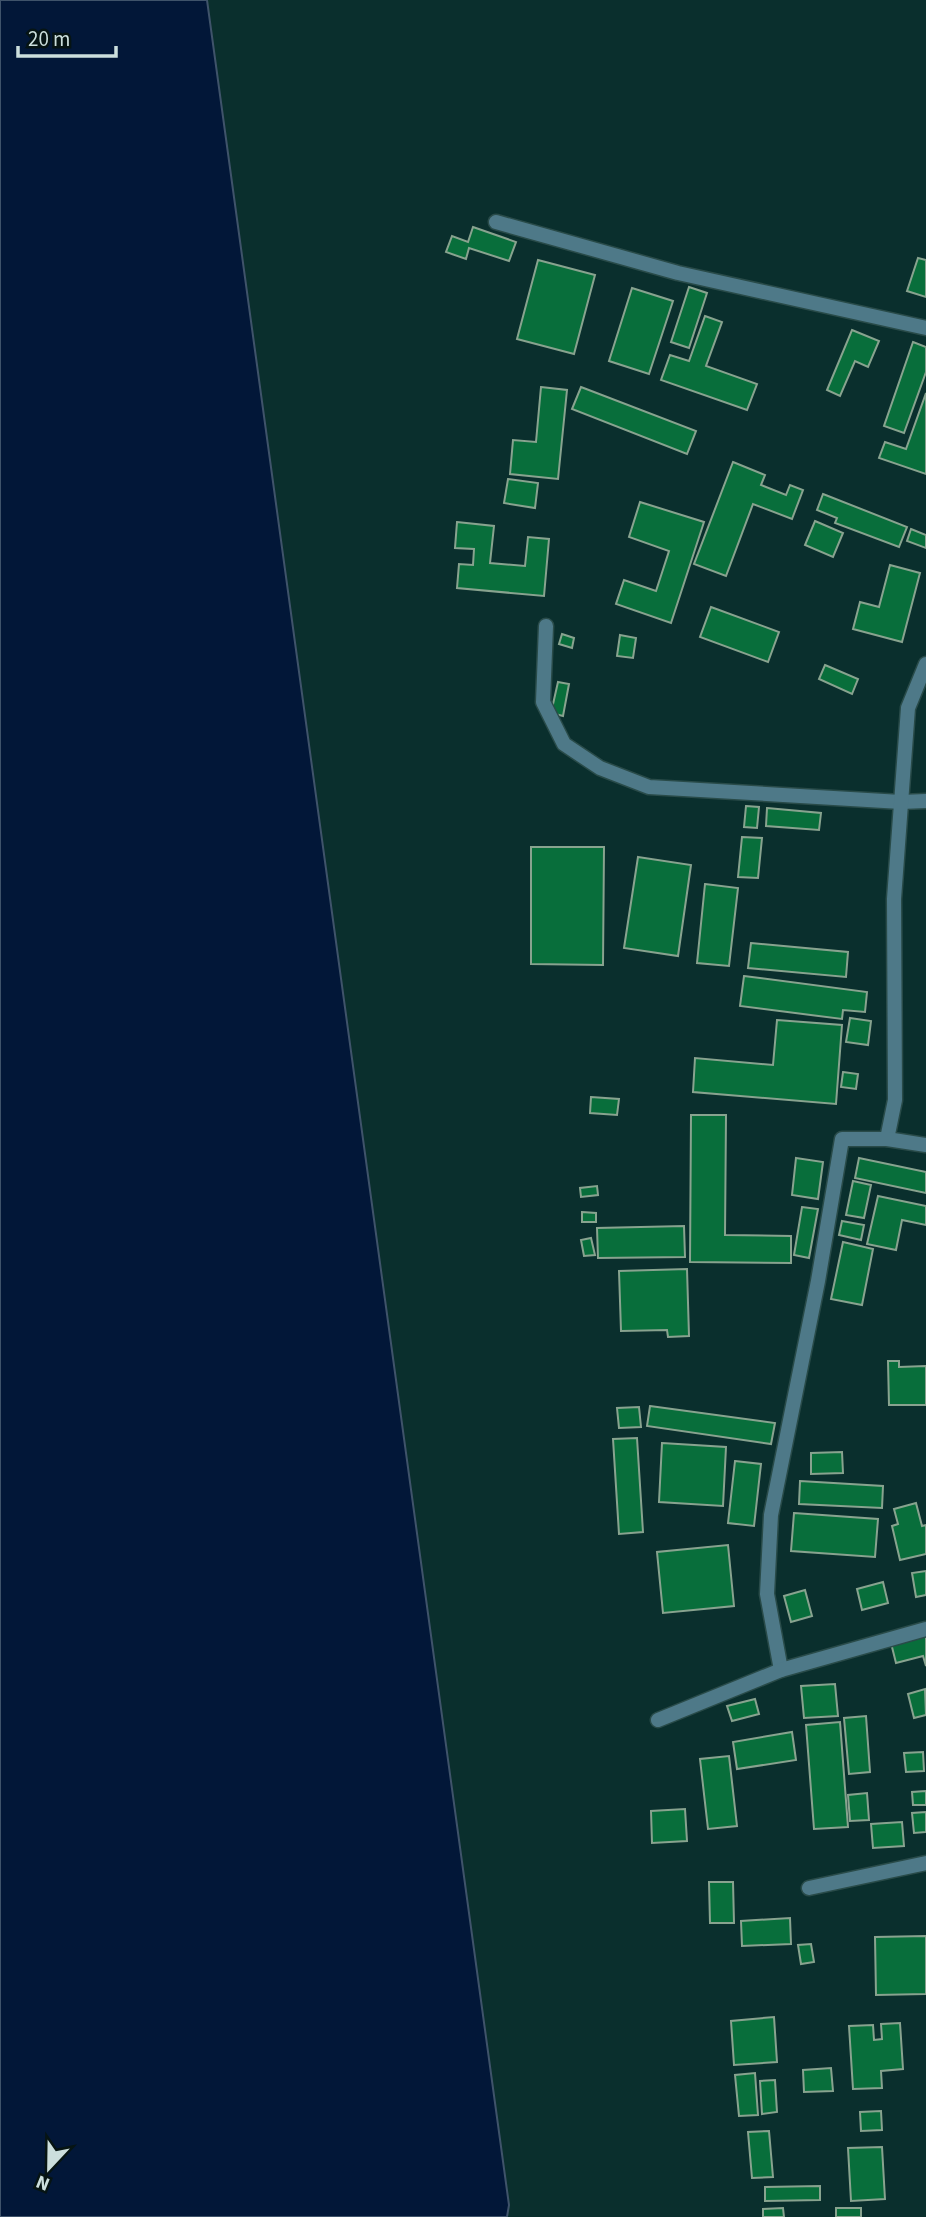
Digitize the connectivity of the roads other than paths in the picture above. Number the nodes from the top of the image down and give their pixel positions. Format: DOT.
graph roads {
  1 [pos="496,222"];
  2 [pos="926,328"];
  3 [pos="545,626"];
  4 [pos="926,664"];
  5 [pos="926,801"];
  6 [pos="901,802"];
  7 [pos="887,1139"];
  8 [pos="926,1144"];
  9 [pos="926,1629"];
  10 [pos="781,1670"];
  11 [pos="658,1720"];
  12 [pos="926,1863"];
  13 [pos="809,1888"];
  1 -- 2 [label="street"];
  3 -- 6 [label="street"];
  4 -- 6 [label="street"];
  5 -- 6 [label="street"];
  6 -- 7 [label="street"];
  7 -- 8 [label="street"];
  7 -- 10 [label="street"];
  9 -- 10 [label="street"];
  10 -- 11 [label="street"];
  12 -- 13 [label="street"];
}
